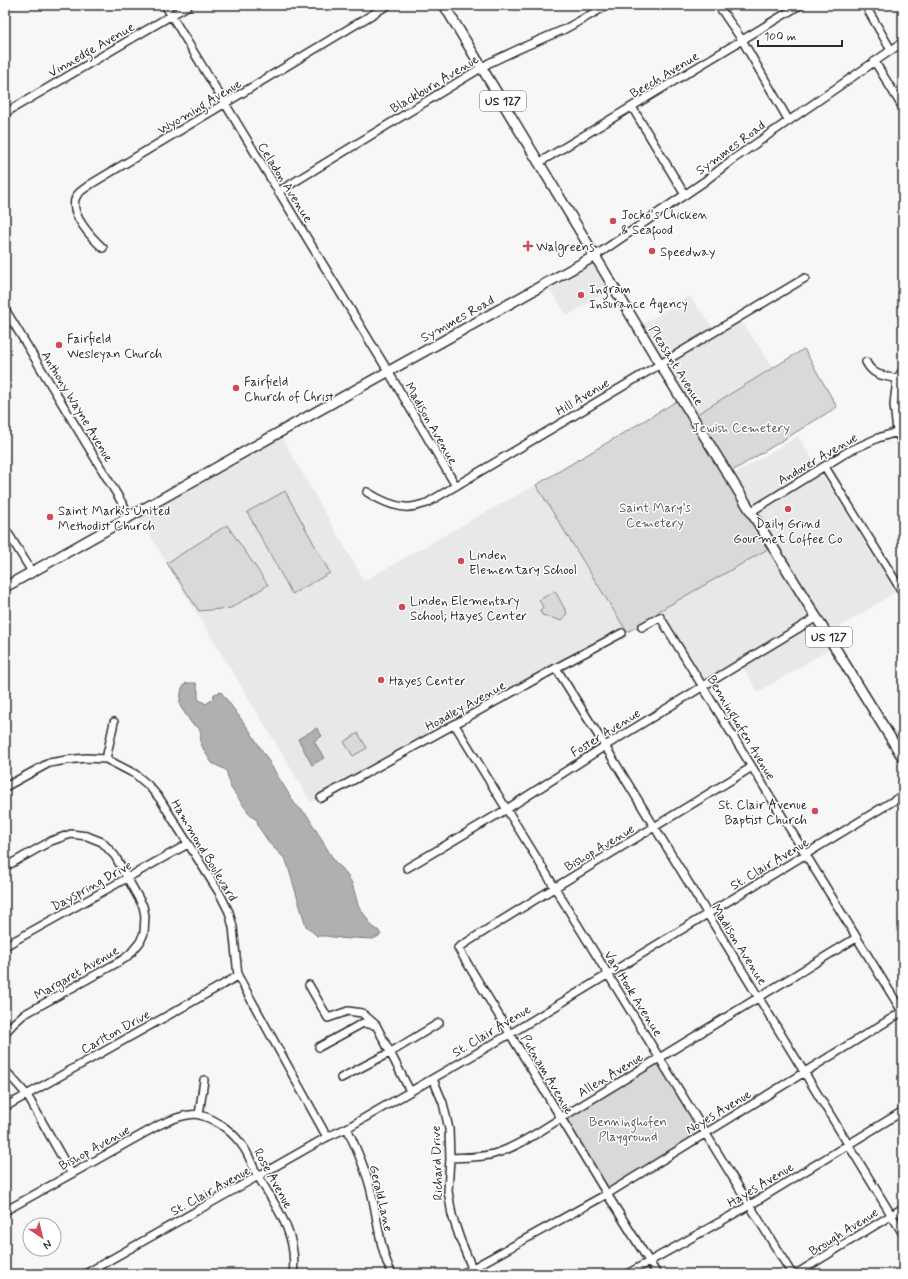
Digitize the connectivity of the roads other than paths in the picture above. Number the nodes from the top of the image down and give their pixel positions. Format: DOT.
graph roads {
  1 [pos="165,5"];
  2 [pos="189,5"];
  3 [pos="388,5"];
  4 [pos="444,5"];
  5 [pos="608,5"];
  6 [pos="718,5"];
  7 [pos="800,5"];
  8 [pos="865,5"];
  9 [pos="171,16"];
  10 [pos="742,40"];
  11 [pos="903,42"];
  12 [pos="891,50"];
  13 [pos="875,62"];
  14 [pos="483,68"];
  15 [pos="225,104"];
  16 [pos="632,107"];
  17 [pos="903,108"];
  18 [pos="5,113"];
  19 [pos="789,121"];
  20 [pos="540,162"];
  21 [pos="278,192"];
  22 [pos="685,195"];
  23 [pos="103,248"];
  24 [pos="595,256"];
  25 [pos="805,278"];
  26 [pos="5,309"];
  27 [pos="866,362"];
  28 [pos="660,364"];
  29 [pos="903,370"];
  30 [pos="388,371"];
  31 [pos="897,379"];
  32 [pos="897,432"];
  33 [pos="903,444"];
  34 [pos="825,467"];
  35 [pos="456,486"];
  36 [pos="367,492"];
  37 [pos="752,511"];
  38 [pos="130,516"];
  39 [pos="5,528"];
  40 [pos="32,572"];
  41 [pos="5,587"];
  42 [pos="903,594"];
  43 [pos="817,617"];
  44 [pos="642,627"];
  45 [pos="622,633"];
  46 [pos="556,668"];
  47 [pos="704,686"];
  48 [pos="114,722"];
  49 [pos="455,725"];
  50 [pos="605,746"];
  51 [pos="903,758"];
  52 [pos="106,759"];
  53 [pos="752,767"];
  54 [pos="5,787"];
  55 [pos="903,795"];
  56 [pos="321,798"];
  57 [pos="507,808"];
  58 [pos="654,828"];
  59 [pos="188,844"];
  60 [pos="806,855"];
  61 [pos="5,866"];
  62 [pos="407,868"];
  63 [pos="127,879"];
  64 [pos="554,887"];
  65 [pos="707,915"];
  66 [pos="856,938"];
  67 [pos="5,946"];
  68 [pos="458,948"];
  69 [pos="609,974"];
  70 [pos="238,976"];
  71 [pos="309,985"];
  72 [pos="759,998"];
  73 [pos="903,1013"];
  74 [pos="439,1023"];
  75 [pos="376,1025"];
  76 [pos="5,1033"];
  77 [pos="510,1034"];
  78 [pos="319,1047"];
  79 [pos="391,1052"];
  80 [pos="660,1058"];
  81 [pos="5,1070"];
  82 [pos="804,1072"];
  83 [pos="341,1078"];
  84 [pos="433,1079"];
  85 [pos="204,1080"];
  86 [pos="410,1091"];
  87 [pos="27,1095"];
  88 [pos="5,1107"];
  89 [pos="903,1111"];
  90 [pos="199,1115"];
  91 [pos="561,1118"];
  92 [pos="347,1128"];
  93 [pos="705,1132"];
  94 [pos="327,1137"];
  95 [pos="849,1145"];
  96 [pos="450,1158"];
  97 [pos="71,1173"];
  98 [pos="258,1176"];
  99 [pos="606,1194"];
  100 [pos="750,1205"];
  101 [pos="903,1208"];
  102 [pos="5,1211"];
  103 [pos="892,1215"];
  104 [pos="903,1234"];
  105 [pos="649,1262"];
  106 [pos="472,1268"];
  107 [pos="85,1274"];
  108 [pos="293,1274"];
  109 [pos="392,1274"];
  110 [pos="462,1274"];
  111 [pos="627,1274"];
  112 [pos="657,1274"];
  113 [pos="792,1274"];
  114 [pos="796,1274"];
  1 -- 9 [label="street, Celadon Avenue"];
  2 -- 9 [label="street, Vinnedge Avenue"];
  3 -- 15 [label="street, Wyoming Avenue"];
  4 -- 14 [label="main road, Pleasant Avenue / US 127"];
  5 -- 14 [label="street, Blackburn Avenue"];
  6 -- 10 [label="street"];
  7 -- 10 [label="street, Beech Avenue"];
  8 -- 12 [label="street"];
  9 -- 15 [label="street, Celadon Avenue"];
  9 -- 18 [label="street, Vinnedge Avenue"];
  10 -- 16 [label="street, Beech Avenue"];
  10 -- 19 [label="street"];
  11 -- 12 [label="street, Symmes Road"];
  12 -- 13 [label="street, Symmes Road"];
  13 -- 17 [label="street"];
  13 -- 19 [label="street, Symmes Road"];
  14 -- 20 [label="main road, Pleasant Avenue / US 127"];
  14 -- 21 [label="street, Blackburn Avenue"];
  15 -- 21 [label="street, Celadon Avenue"];
  15 -- 23 [label="street, Wyoming Avenue"];
  16 -- 20 [label="street, Beech Avenue"];
  16 -- 22 [label="street"];
  19 -- 22 [label="street, Symmes Road"];
  20 -- 24 [label="main road, Pleasant Avenue / US 127"];
  21 -- 30 [label="street, Celadon Avenue"];
  22 -- 24 [label="street, Symmes Road"];
  24 -- 28 [label="main road, Pleasant Avenue / US 127"];
  24 -- 30 [label="main road, Symmes Road"];
  25 -- 28 [label="street, Hill Avenue"];
  26 -- 38 [label="street, Anthony Wayne Avenue"];
  27 -- 31 [label="street"];
  28 -- 35 [label="street, Hill Avenue"];
  28 -- 37 [label="main road, Pleasant Avenue / US 127"];
  29 -- 31 [label="street"];
  30 -- 35 [label="street, Madison Avenue"];
  30 -- 38 [label="main road, Symmes Road"];
  31 -- 32 [label="street"];
  32 -- 33 [label="street"];
  32 -- 34 [label="street, Andover Avenue"];
  34 -- 37 [label="street, Andover Avenue"];
  34 -- 42 [label="street"];
  35 -- 36 [label="street, Hill Avenue"];
  37 -- 43 [label="main road, Pleasant Avenue / US 127"];
  38 -- 40 [label="main road, Symmes Road"];
  39 -- 40 [label="street"];
  40 -- 41 [label="main road, Symmes Road"];
  43 -- 47 [label="street, Foster Avenue"];
  43 -- 51 [label="main road, Pleasant Avenue / US 127"];
  44 -- 47 [label="street, Benninghofen Avenue"];
  45 -- 46 [label="street, Hoadley Avenue"];
  46 -- 49 [label="street, Hoadley Avenue"];
  46 -- 50 [label="street, Madison Avenue"];
  47 -- 50 [label="street, Foster Avenue"];
  47 -- 53 [label="street, Benninghofen Avenue"];
  48 -- 52 [label="street"];
  49 -- 56 [label="street, Hoadley Avenue"];
  49 -- 57 [label="street, Van Hook Avenue"];
  50 -- 57 [label="street, Foster Avenue"];
  50 -- 58 [label="street, Madison Avenue"];
  52 -- 54 [label="street, Hammond Boulevard"];
  52 -- 59 [label="street, Hammond Boulevard"];
  53 -- 58 [label="street, Bishop Avenue"];
  53 -- 60 [label="street, Benninghofen Avenue"];
  55 -- 60 [label="street, St. Clair Avenue"];
  57 -- 62 [label="street, Foster Avenue"];
  57 -- 64 [label="street, Van Hook Avenue"];
  58 -- 64 [label="street, Bishop Avenue"];
  58 -- 65 [label="street, Madison Avenue"];
  59 -- 63 [label="street, Dayspring Drive"];
  59 -- 70 [label="street, Hammond Boulevard"];
  60 -- 65 [label="street, St. Clair Avenue"];
  60 -- 66 [label="street, Benninghofen Avenue"];
  61 -- 63 [label="street, Margaret Avenue"];
  63 -- 67 [label="street, Dayspring Drive"];
  63 -- 76 [label="street, Margaret Avenue"];
  64 -- 68 [label="street, Bishop Avenue"];
  64 -- 69 [label="street, Van Hook Avenue"];
  65 -- 69 [label="street, St. Clair Avenue"];
  65 -- 72 [label="street, Madison Avenue"];
  66 -- 72 [label="street, Allen Avenue"];
  66 -- 73 [label="street, Benninghofen Avenue"];
  68 -- 77 [label="street, Putnam Avenue"];
  69 -- 77 [label="street, St. Clair Avenue"];
  69 -- 80 [label="street, Van Hook Avenue"];
  70 -- 87 [label="street, Carlton Drive"];
  70 -- 94 [label="street, Hammond Boulevard"];
  71 -- 75 [label="street"];
  72 -- 80 [label="street, Allen Avenue"];
  72 -- 82 [label="street, Madison Avenue"];
  73 -- 82 [label="street, Noyes Avenue"];
  74 -- 79 [label="street"];
  75 -- 78 [label="street"];
  75 -- 79 [label="street"];
  77 -- 84 [label="street, St. Clair Avenue"];
  77 -- 91 [label="street, Putnam Avenue"];
  79 -- 83 [label="street"];
  79 -- 86 [label="street"];
  80 -- 91 [label="street, Allen Avenue"];
  80 -- 93 [label="street, Van Hook Avenue"];
  81 -- 87 [label="street"];
  82 -- 93 [label="street, Noyes Avenue"];
  82 -- 95 [label="street, Madison Avenue"];
  84 -- 86 [label="street, St. Clair Avenue"];
  84 -- 96 [label="street, Richard Drive"];
  85 -- 90 [label="street"];
  86 -- 92 [label="street, St. Clair Avenue"];
  87 -- 88 [label="street, Carlton Drive"];
  87 -- 97 [label="street"];
  89 -- 95 [label="street, Hayes Avenue"];
  90 -- 97 [label="street, Bishop Avenue"];
  90 -- 98 [label="street, Rose Avenue"];
  91 -- 96 [label="street, Allen Avenue"];
  91 -- 99 [label="street, Putnam Avenue"];
  92 -- 94 [label="street, St. Clair Avenue"];
  92 -- 109 [label="street, Gerald Lane"];
  93 -- 99 [label="street, Noyes Avenue"];
  93 -- 100 [label="street, Van Hook Avenue"];
  94 -- 98 [label="street, St. Clair Avenue"];
  95 -- 100 [label="street, Hayes Avenue"];
  95 -- 103 [label="street, Madison Avenue"];
  96 -- 106 [label="street, Richard Drive"];
  97 -- 102 [label="street, Bishop Avenue"];
  98 -- 107 [label="street, St. Clair Avenue"];
  98 -- 108 [label="street, Rose Avenue"];
  99 -- 105 [label="street, Putnam Avenue"];
  99 -- 106 [label="street, Noyes Avenue"];
  100 -- 105 [label="street, Hayes Avenue"];
  100 -- 113 [label="street, Van Hook Avenue"];
  101 -- 103 [label="street, Brough Avenue"];
  103 -- 104 [label="street, Madison Avenue"];
  103 -- 114 [label="street, Brough Avenue"];
  105 -- 111 [label="street, Hayes Avenue"];
  105 -- 112 [label="street, Putnam Avenue"];
  106 -- 110 [label="street, Noyes Avenue"];
}
